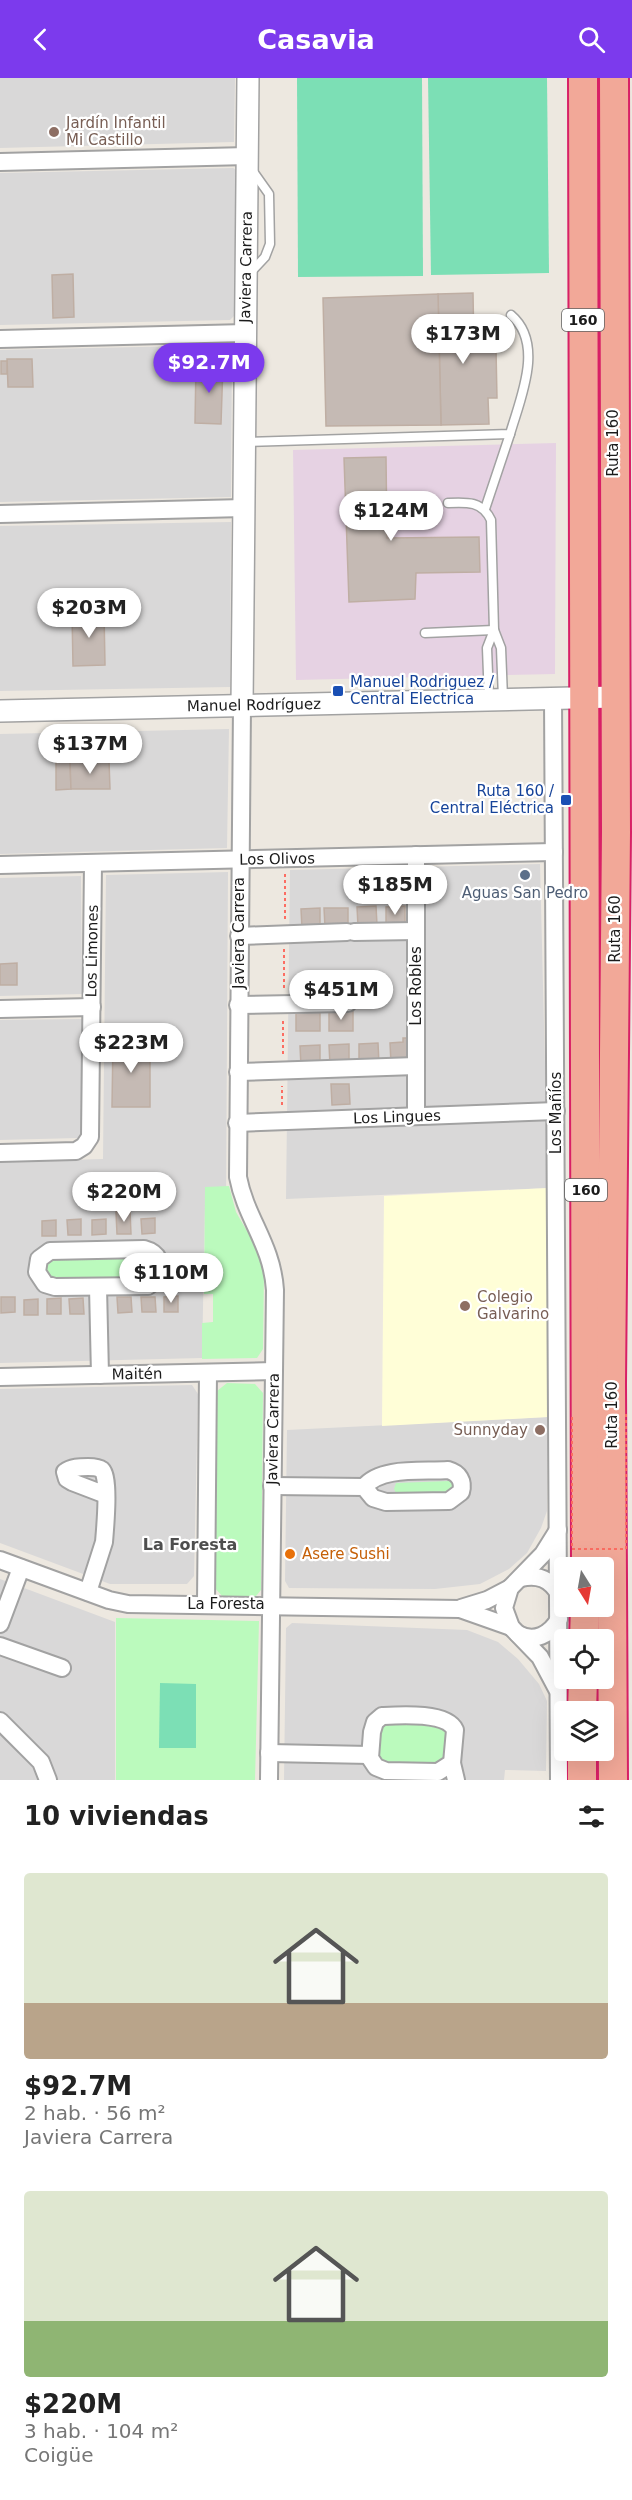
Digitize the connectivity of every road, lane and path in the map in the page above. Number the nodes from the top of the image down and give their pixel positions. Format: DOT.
graph roads {
  1 [pos="248,78"];
  2 [pos="583,78"];
  3 [pos="614,78"];
  4 [pos="248,160"];
  5 [pos="0,162"];
  6 [pos="511,315"];
  7 [pos="246,333"];
  8 [pos="0,339"];
  9 [pos="510,434"];
  10 [pos="244,442"];
  11 [pos="448,503"];
  12 [pos="244,508"];
  13 [pos="485,509"];
  14 [pos="0,514"];
  15 [pos="494,630"];
  16 [pos="425,633"];
  17 [pos="615,697"];
  18 [pos="553,698"];
  19 [pos="584,698"];
  20 [pos="496,700"];
  21 [pos="242,706"];
  22 [pos="0,711"];
  23 [pos="554,852"];
  24 [pos="416,855"];
  25 [pos="240,859"];
  26 [pos="93,863"];
  27 [pos="0,865"];
  28 [pos="416,931"];
  29 [pos="239,936"];
  30 [pos="348,1003"];
  31 [pos="238,1005"];
  32 [pos="92,1007"];
  33 [pos="0,1009"];
  34 [pos="416,1066"];
  35 [pos="238,1072"];
  36 [pos="556,1111"];
  37 [pos="416,1116"];
  38 [pos="237,1123"];
  39 [pos="0,1154"];
  40 [pos="98,1287"];
  41 [pos="274,1371"];
  42 [pos="208,1373"];
  43 [pos="100,1375"];
  44 [pos="0,1377"];
  45 [pos="626,1412"];
  46 [pos="572,1417"];
  47 [pos="272,1486"];
  48 [pos="364,1487"];
  49 [pos="106,1495"];
  50 [pos="559,1528"];
  51 [pos="559,1557"];
  52 [pos="586,1557"];
  53 [pos="0,1560"];
  54 [pos="21,1568"];
  55 [pos="516,1583"];
  56 [pos="554,1589"];
  57 [pos="88,1592"];
  58 [pos="206,1604"];
  59 [pos="271,1604"];
  60 [pos="460,1609"];
  61 [pos="559,1619"];
  62 [pos="0,1624"];
  63 [pos="514,1630"];
  64 [pos="0,1646"];
  65 [pos="62,1668"];
  66 [pos="559,1695"];
  67 [pos="0,1721"];
  68 [pos="269,1753"];
  69 [pos="370,1755"];
  70 [pos="582,1761"];
  71 [pos="452,1763"];
  72 [pos="48,1780"];
  73 [pos="269,1780"];
  74 [pos="456,1780"];
  75 [pos="559,1780"];
  76 [pos="582,1780"];
  77 [pos="613,1780"];
  1 -- 4 [label="street, Javiera Carrera"];
  2 -- 19 [label="highway, Ruta 160 / 160"];
  3 -- 17 [label="highway, Ruta 160 / 160"];
  4 -- 5 [label="street"];
  4 -- 7 [label="street, Javiera Carrera"];
  6 -- 9 [label="lane"];
  7 -- 8 [label="street"];
  7 -- 10 [label="street, Javiera Carrera"];
  9 -- 10 [label="lane"];
  9 -- 13 [label="lane"];
  10 -- 12 [label="street, Javiera Carrera"];
  11 -- 13 [label="lane"];
  12 -- 14 [label="street"];
  12 -- 21 [label="street, Javiera Carrera"];
  13 -- 15 [label="lane"];
  15 -- 16 [label="lane"];
  15 -- 20 [label="lane"];
  15 -- 20 [label="lane"];
  17 -- 19 [label="street, Manuel Rodríguez"];
  17 -- 77 [label="highway, Ruta 160 / 160"];
  18 -- 19 [label="street, Manuel Rodríguez"];
  18 -- 20 [label="street, Manuel Rodríguez"];
  18 -- 23 [label="street, Los Mañíos"];
  19 -- 52 [label="highway, Ruta 160 / 160"];
  20 -- 21 [label="street, Manuel Rodríguez"];
  21 -- 22 [label="street, Manuel Rodríguez"];
  21 -- 25 [label="street, Javiera Carrera"];
  23 -- 24 [label="street, Los Olivos"];
  23 -- 36 [label="street, Los Mañíos"];
  24 -- 25 [label="street, Los Olivos"];
  24 -- 28 [label="street, Los Robles"];
  25 -- 26 [label="street, Los Olivos"];
  25 -- 29 [label="street, Javiera Carrera"];
  26 -- 27 [label="street, Los Olivos"];
  26 -- 32 [label="street, Los Limones"];
  28 -- 29 [label="street"];
  28 -- 34 [label="street, Los Robles"];
  29 -- 31 [label="street, Javiera Carrera"];
  30 -- 31 [label="street"];
  31 -- 35 [label="street, Javiera Carrera"];
  32 -- 33 [label="street"];
  32 -- 39 [label="street, Los Limones"];
  34 -- 35 [label="street"];
  34 -- 37 [label="street, Los Robles"];
  35 -- 38 [label="street, Javiera Carrera"];
  36 -- 37 [label="street, Los Lingues"];
  36 -- 50 [label="street, Los Mañíos"];
  37 -- 38 [label="street, Los Lingues"];
  38 -- 41 [label="street, Javiera Carrera"];
  40 -- 40 [label="street"];
  40 -- 43 [label="street"];
  41 -- 42 [label="street, Maitén"];
  41 -- 47 [label="street, Javiera Carrera"];
  42 -- 43 [label="street, Maitén"];
  42 -- 58 [label="street"];
  43 -- 44 [label="street, Maitén"];
  45 -- 46 [label="path, bridge"];
  47 -- 48 [label="street"];
  47 -- 59 [label="street, Javiera Carrera"];
  48 -- 48 [label="street"];
  49 -- 57 [label="street"];
  50 -- 51 [label="street, Los Mañíos"];
  50 -- 55 [label="street, La Foresta"];
  53 -- 54 [label="street, La Foresta"];
  54 -- 57 [label="street, La Foresta"];
  54 -- 62 [label="street"];
  55 -- 56 [label="street"];
  55 -- 60 [label="street, La Foresta"];
  55 -- 63 [label="street"];
  57 -- 58 [label="street, La Foresta"];
  58 -- 59 [label="street, La Foresta"];
  59 -- 60 [label="street, La Foresta"];
  59 -- 68 [label="street, Javiera Carrera"];
  60 -- 63 [label="street, La Foresta"];
  61 -- 63 [label="street, La Foresta"];
  61 -- 66 [label="street, Los Mañíos"];
  63 -- 66 [label="street, La Foresta"];
  64 -- 65 [label="street"];
  66 -- 75 [label="street, Los Mañíos"];
  67 -- 72 [label="street"];
  68 -- 69 [label="street"];
  68 -- 73 [label="street, Javiera Carrera"];
  69 -- 71 [label="street"];
  69 -- 71 [label="street"];
  70 -- 76 [label="highway"];
  71 -- 74 [label="street"];
}
